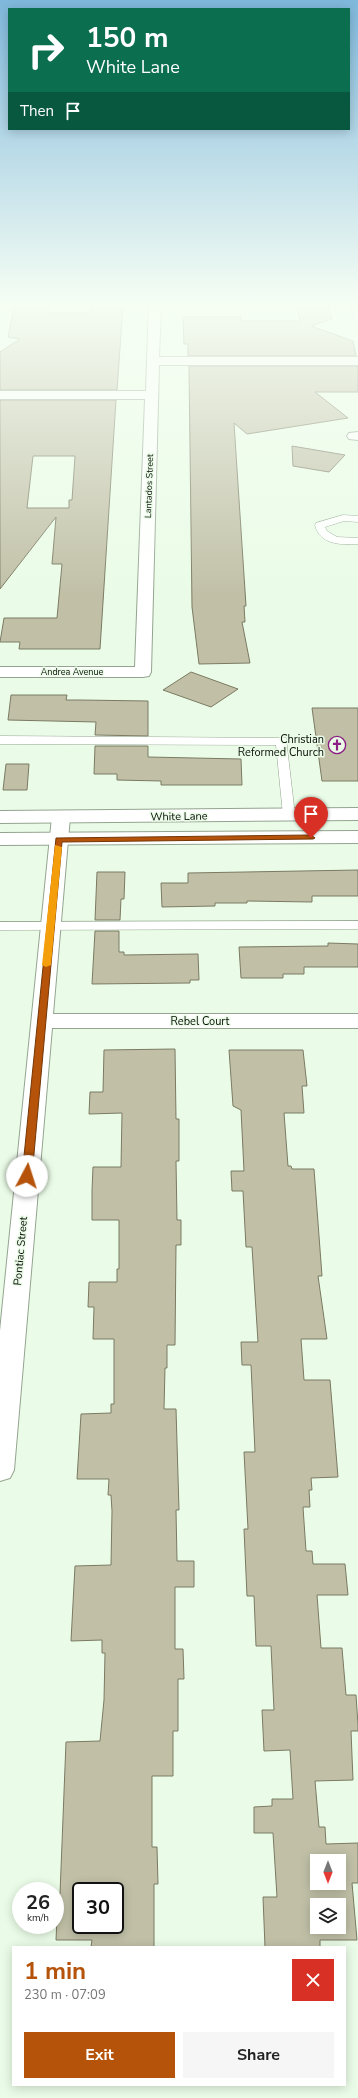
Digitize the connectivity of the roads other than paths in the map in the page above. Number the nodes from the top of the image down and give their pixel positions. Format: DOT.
graph roads {
  1 [pos="152,398"];
  2 [pos="358,519"];
  3 [pos="358,542"];
  4 [pos="0,672"];
  5 [pos="143,672"];
  6 [pos="0,740"];
  7 [pos="358,814"];
  8 [pos="289,815"];
  9 [pos="0,817"];
  10 [pos="60,828"];
  11 [pos="358,837"];
  12 [pos="0,839"];
  13 [pos="358,925"];
  14 [pos="0,926"];
  15 [pos="50,926"];
  16 [pos="41,1021"];
  17 [pos="358,1021"];
  18 [pos="0,1470"];
  1 -- 5 [label="street, Lantados Street"];
  2 -- 3 [label="lane"];
  4 -- 5 [label="street, Andrea Avenue"];
  6 -- 8 [label="lane"];
  7 -- 8 [label="street, White Lane"];
  8 -- 10 [label="street, White Lane"];
  9 -- 10 [label="street, White Lane"];
  10 -- 11 [label="street, White Lane"];
  10 -- 12 [label="street, White Lane"];
  10 -- 15 [label="street, Pontiac Street"];
  13 -- 15 [label="lane"];
  14 -- 15 [label="lane"];
  15 -- 16 [label="street, Pontiac Street"];
  16 -- 17 [label="street, Rebel Court"];
  16 -- 18 [label="street, Pontiac Street"];
}
